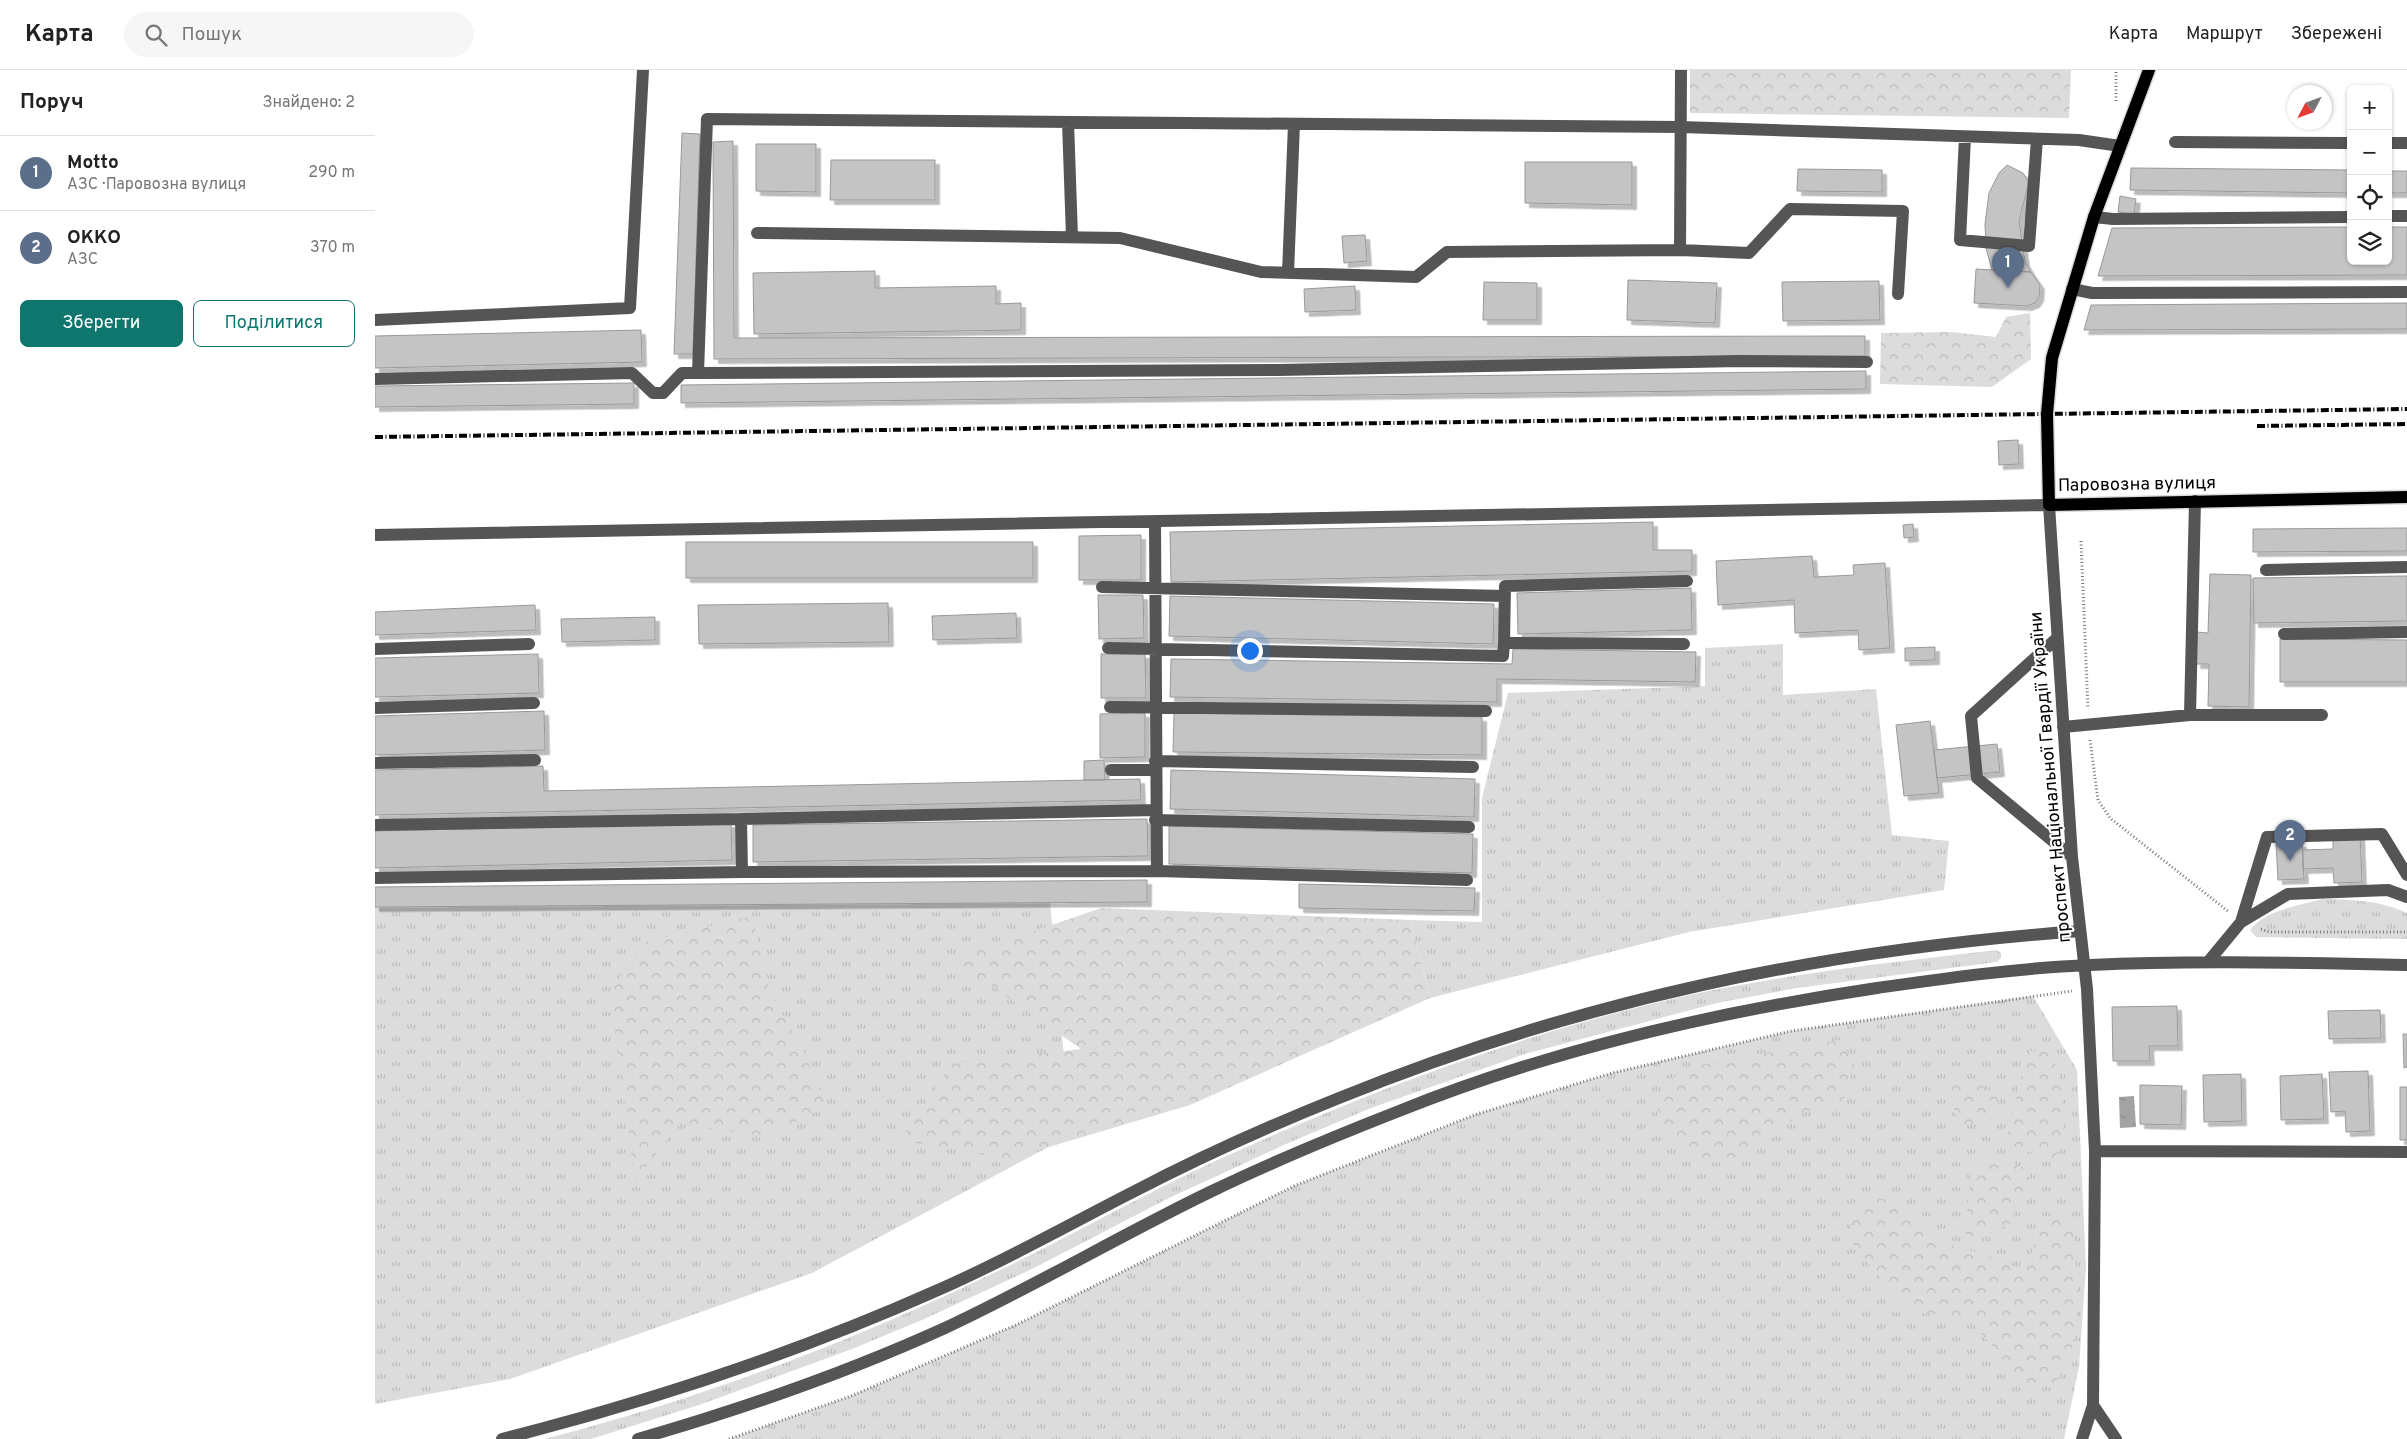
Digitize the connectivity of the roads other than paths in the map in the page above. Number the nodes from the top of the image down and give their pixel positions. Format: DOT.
graph roads {
  1 [pos="643,70"];
  2 [pos="1681,70"];
  3 [pos="2149,70"];
  4 [pos="1068,122"];
  5 [pos="1293,124"];
  6 [pos="1681,127"];
  7 [pos="1965,136"];
  8 [pos="2037,139"];
  9 [pos="2175,142"];
  10 [pos="2347,143"];
  11 [pos="2392,143"];
  12 [pos="2407,143"];
  13 [pos="2121,146"];
  14 [pos="2392,216"];
  15 [pos="2407,216"];
  16 [pos="2094,217"];
  17 [pos="2347,217"];
  18 [pos="757,233"];
  19 [pos="1072,237"];
  20 [pos="1680,250"];
  21 [pos="1288,273"];
  22 [pos="2072,289"];
  23 [pos="2407,292"];
  24 [pos="1898,294"];
  25 [pos="375,320"];
  26 [pos="1867,362"];
  27 [pos="698,373"];
  28 [pos="375,379"];
  29 [pos="2407,498"];
  30 [pos="2195,501"];
  31 [pos="2049,505"];
  32 [pos="1155,522"];
  33 [pos="375,535"];
  34 [pos="2407,567"];
  35 [pos="2266,570"];
  36 [pos="1687,581"];
  37 [pos="1102,587"];
  38 [pos="1155,588"];
  39 [pos="1505,596"];
  40 [pos="2407,632"];
  41 [pos="2284,634"];
  42 [pos="2056,639"];
  43 [pos="529,644"];
  44 [pos="1505,644"];
  45 [pos="1684,644"];
  46 [pos="1109,648"];
  47 [pos="375,649"];
  48 [pos="1155,649"];
  49 [pos="534,703"];
  50 [pos="1155,706"];
  51 [pos="1110,707"];
  52 [pos="375,708"];
  53 [pos="1485,711"];
  54 [pos="2190,715"];
  55 [pos="2323,715"];
  56 [pos="2063,727"];
  57 [pos="535,760"];
  58 [pos="375,763"];
  59 [pos="1155,766"];
  60 [pos="1473,768"];
  61 [pos="1111,770"];
  62 [pos="1155,815"];
  63 [pos="741,819"];
  64 [pos="375,825"];
  65 [pos="1469,827"];
  66 [pos="2072,857"];
  67 [pos="1157,871"];
  68 [pos="742,872"];
  69 [pos="2407,875"];
  70 [pos="375,878"];
  71 [pos="1467,880"];
  72 [pos="2407,897"];
  73 [pos="2241,922"];
  74 [pos="2080,931"];
  75 [pos="2207,962"];
  76 [pos="2086,965"];
  77 [pos="2407,965"];
  78 [pos="2095,1151"];
  79 [pos="2407,1152"];
  80 [pos="2093,1405"];
  81 [pos="502,1439"];
  82 [pos="638,1439"];
  83 [pos="2082,1439"];
  84 [pos="2116,1439"];
  1 -- 25 [label="street"];
  2 -- 6 [label="street"];
  3 -- 13 [label="main road, Паровозна вулиця"];
  4 -- 5 [label="street"];
  4 -- 19 [label="street"];
  4 -- 27 [label="street"];
  5 -- 6 [label="street"];
  5 -- 21 [label="street"];
  6 -- 7 [label="street"];
  6 -- 20 [label="street"];
  7 -- 8 [label="street"];
  7 -- 8 [label="street"];
  8 -- 13 [label="street"];
  9 -- 10 [label="street"];
  11 -- 12 [label="street"];
  13 -- 16 [label="main road, Паровозна вулиця"];
  14 -- 15 [label="street"];
  16 -- 17 [label="street"];
  16 -- 22 [label="main road, Паровозна вулиця"];
  18 -- 19 [label="street"];
  19 -- 21 [label="street"];
  20 -- 21 [label="street"];
  20 -- 24 [label="street"];
  22 -- 23 [label="street"];
  22 -- 31 [label="main road, Паровозна вулиця"];
  26 -- 27 [label="street"];
  27 -- 28 [label="street"];
  29 -- 30 [label="main road, Паровозна вулиця"];
  30 -- 31 [label="main road, Паровозна вулиця"];
  30 -- 54 [label="street"];
  31 -- 32 [label="street"];
  31 -- 42 [label="street, проспект Національної Гвардії України"];
  32 -- 33 [label="street"];
  32 -- 38 [label="street"];
  34 -- 35 [label="street"];
  36 -- 39 [label="street"];
  37 -- 38 [label="street"];
  38 -- 39 [label="street"];
  38 -- 48 [label="street"];
  39 -- 44 [label="street"];
  40 -- 41 [label="street"];
  42 -- 56 [label="street, проспект Національної Гвардії України"];
  42 -- 66 [label="street"];
  43 -- 47 [label="street"];
  44 -- 45 [label="street"];
  44 -- 48 [label="street"];
  46 -- 48 [label="street"];
  48 -- 50 [label="street"];
  49 -- 52 [label="street"];
  50 -- 51 [label="street"];
  50 -- 53 [label="street"];
  50 -- 59 [label="street"];
  54 -- 55 [label="street"];
  54 -- 56 [label="street"];
  56 -- 66 [label="street, проспект Національної Гвардії України"];
  57 -- 58 [label="street"];
  59 -- 60 [label="street"];
  59 -- 61 [label="street"];
  59 -- 62 [label="street"];
  62 -- 63 [label="street"];
  62 -- 65 [label="street"];
  62 -- 67 [label="street"];
  63 -- 64 [label="street"];
  63 -- 68 [label="street"];
  66 -- 74 [label="street, проспект Національної Гвардії України"];
  67 -- 68 [label="street"];
  67 -- 71 [label="street"];
  68 -- 70 [label="street"];
  69 -- 73 [label="street"];
  72 -- 73 [label="street"];
  73 -- 75 [label="street"];
  74 -- 76 [label="street, проспект Національної Гвардії України"];
  74 -- 81 [label="street"];
  75 -- 76 [label="street, проспект Національної Гвардії України"];
  75 -- 77 [label="street, проспект Національної Гвардії України"];
  76 -- 78 [label="street"];
  76 -- 82 [label="street"];
  78 -- 79 [label="street"];
  78 -- 80 [label="street"];
  80 -- 83 [label="street"];
  80 -- 84 [label="street"];
}
